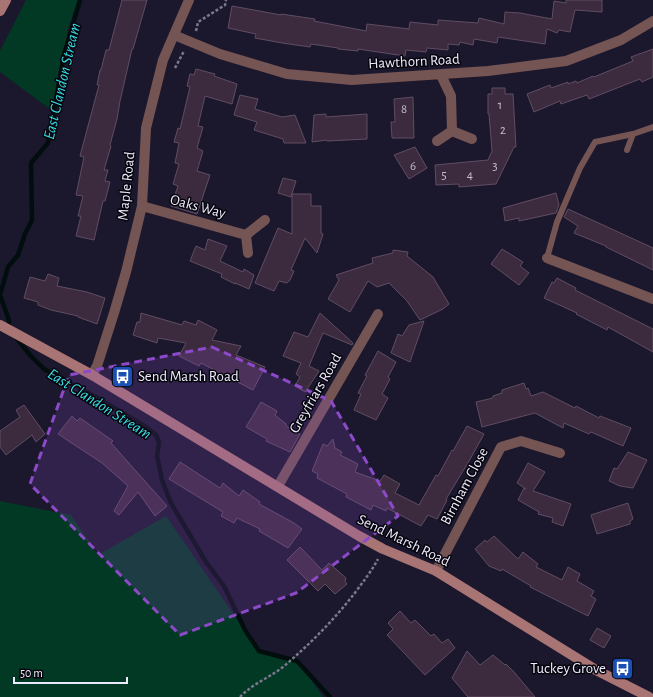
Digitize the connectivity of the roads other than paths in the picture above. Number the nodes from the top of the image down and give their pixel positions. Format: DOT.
graph roads {
  1 [pos="6,0"];
  2 [pos="189,0"];
  3 [pos="0,11"];
  4 [pos="653,21"];
  5 [pos="174,35"];
  6 [pos="441,75"];
  7 [pos="653,127"];
  8 [pos="452,131"];
  9 [pos="634,134"];
  10 [pos="472,139"];
  11 [pos="437,141"];
  12 [pos="628,150"];
  13 [pos="142,206"];
  14 [pos="265,220"];
  15 [pos="246,235"];
  16 [pos="248,253"];
  17 [pos="547,258"];
  18 [pos="653,299"];
  19 [pos="378,314"];
  20 [pos="0,325"];
  21 [pos="92,375"];
  22 [pos="560,453"];
  23 [pos="278,486"];
  24 [pos="436,571"];
  25 [pos="649,697"];
  1 -- 3 [label="main road"];
  2 -- 5 [label="street, Maple Road"];
  4 -- 6 [label="street, Hawthorn Road"];
  5 -- 6 [label="street, Hawthorn Road"];
  5 -- 13 [label="street, Maple Road"];
  6 -- 8 [label="street"];
  7 -- 9 [label="lane"];
  8 -- 10 [label="street"];
  8 -- 11 [label="street"];
  9 -- 12 [label="lane"];
  9 -- 17 [label="lane"];
  13 -- 15 [label="street, Oaks Way"];
  13 -- 21 [label="street, Maple Road"];
  14 -- 15 [label="street"];
  15 -- 16 [label="street"];
  17 -- 18 [label="street"];
  19 -- 23 [label="street, Greyfriars Road"];
  20 -- 21 [label="main road, Send Marsh Road"];
  21 -- 23 [label="main road, Send Marsh Road"];
  22 -- 24 [label="street, Birnham Close"];
  23 -- 24 [label="main road, Send Marsh Road"];
  24 -- 25 [label="main road, Send Marsh Road"];
}
